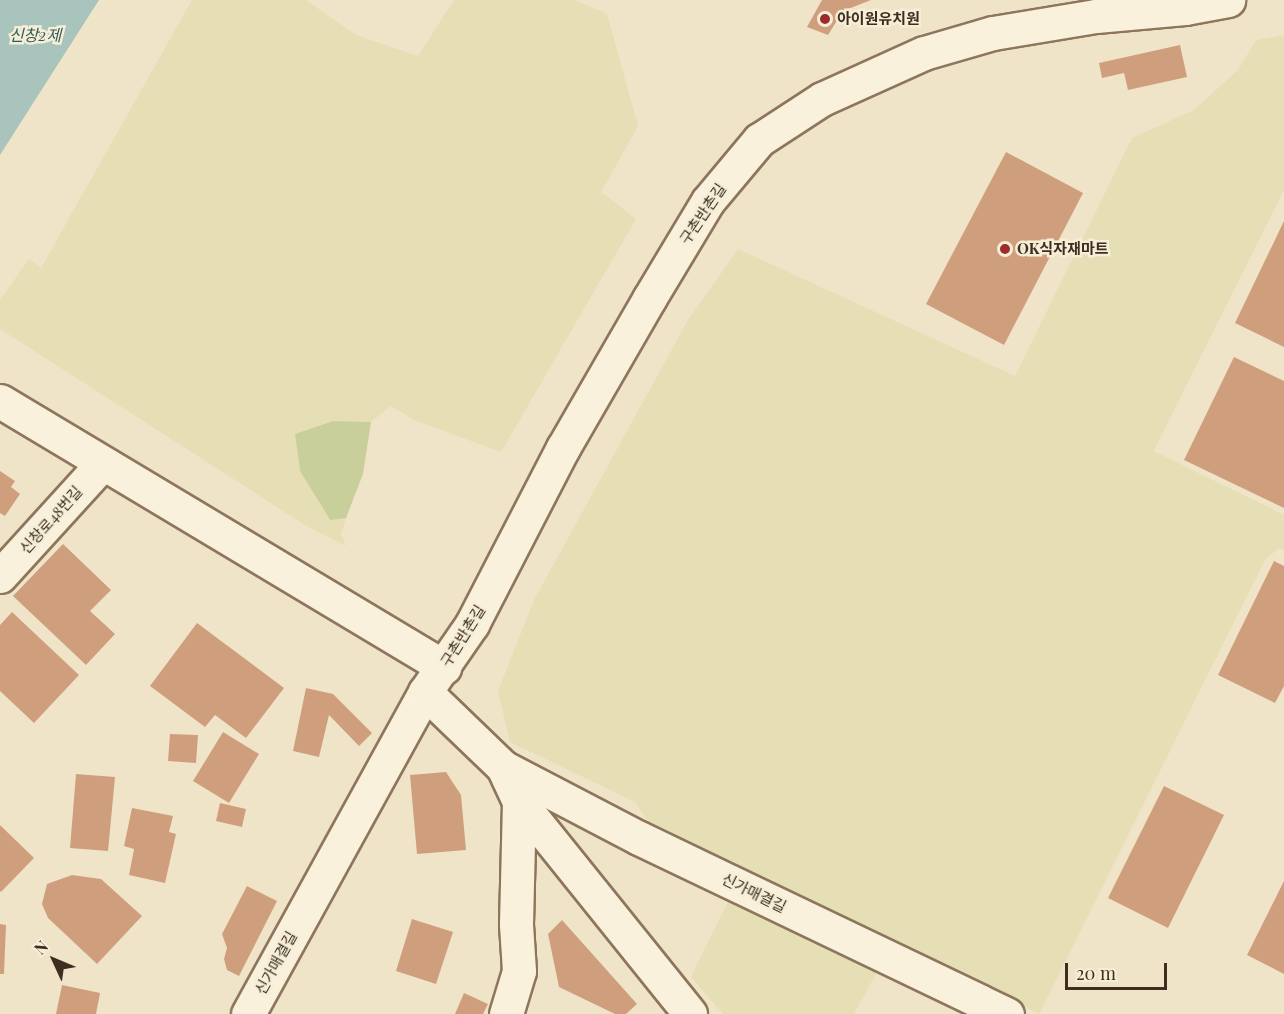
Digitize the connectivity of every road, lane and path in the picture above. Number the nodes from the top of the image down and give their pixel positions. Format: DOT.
graph roads {
  1 [pos="1228,0"];
  2 [pos="1098,8"];
  3 [pos="0,401"];
  4 [pos="102,464"];
  5 [pos="0,576"];
  6 [pos="434,680"];
  7 [pos="503,767"];
  8 [pos="519,801"];
  9 [pos="248,1014"];
  10 [pos="506,1014"];
  11 [pos="690,1014"];
  12 [pos="1007,1014"];
  1 -- 2 [label="street, 구촌반촌길"];
  2 -- 6 [label="street, 구촌반촌길"];
  3 -- 4 [label="street"];
  4 -- 5 [label="street, 신창로48번길"];
  4 -- 6 [label="street"];
  6 -- 7 [label="street, 신가매결길"];
  6 -- 9 [label="street, 신가매결길"];
  7 -- 8 [label="street, 신가매결길"];
  7 -- 12 [label="street, 신가매결길"];
  8 -- 10 [label="street, 신가매결길"];
  8 -- 11 [label="street, 신가매결길"];
}
